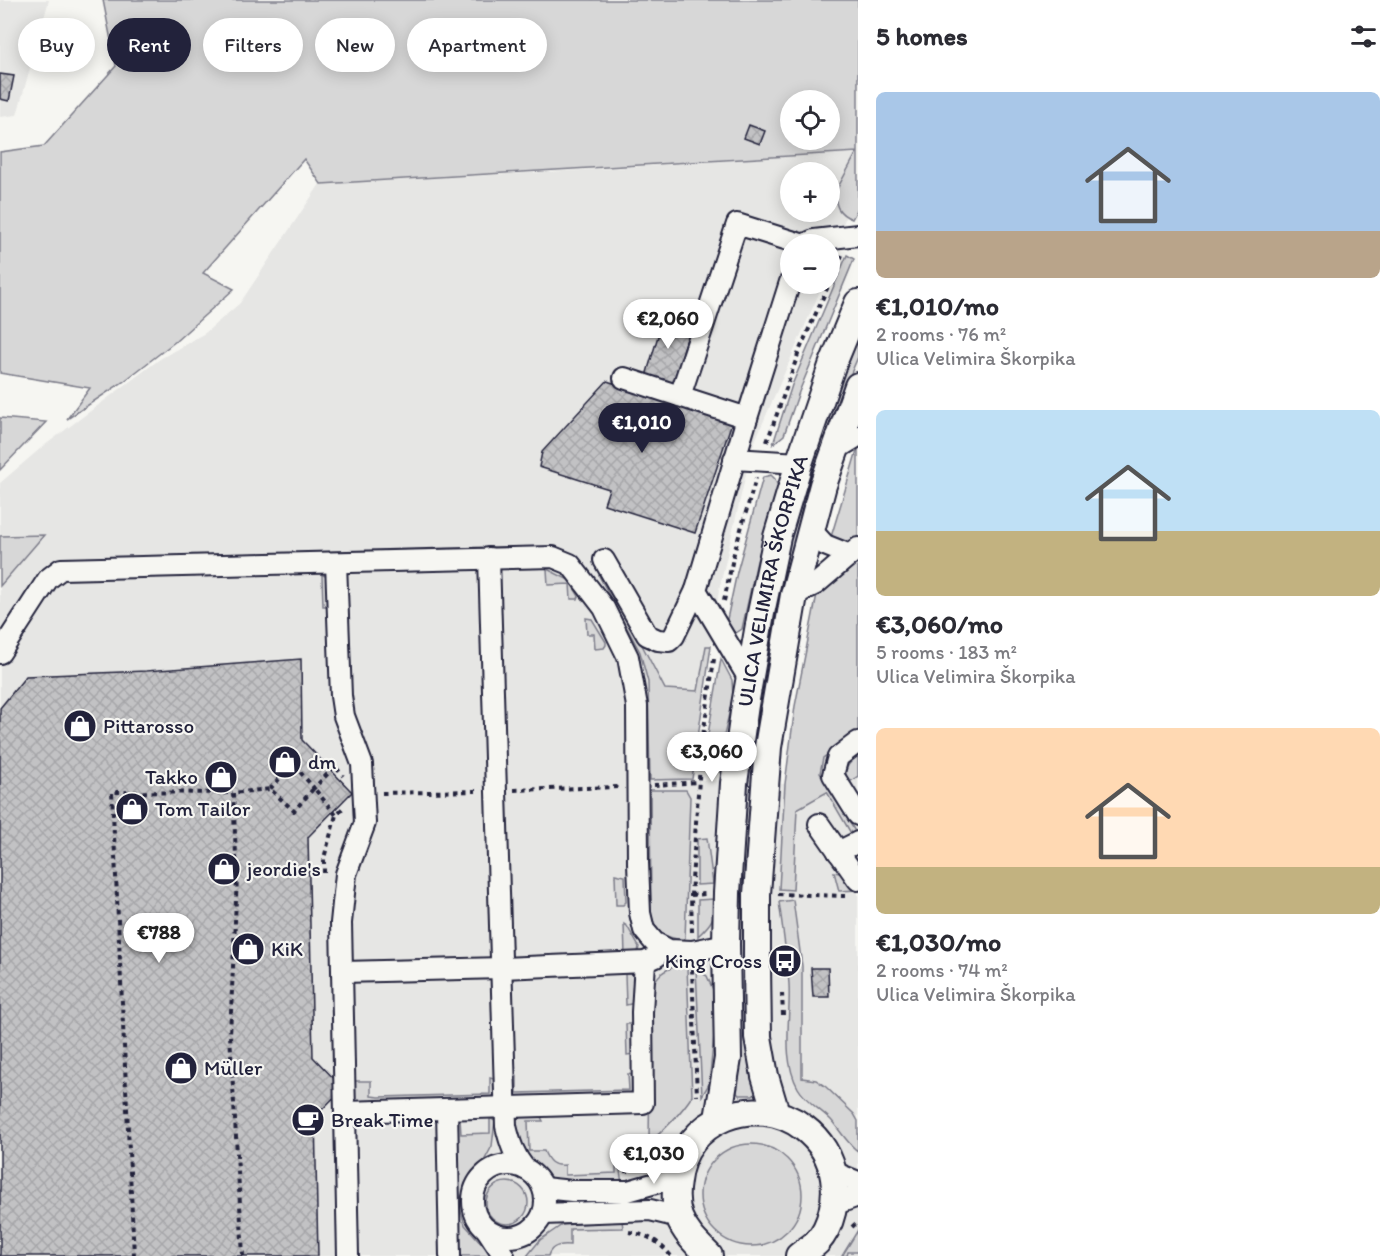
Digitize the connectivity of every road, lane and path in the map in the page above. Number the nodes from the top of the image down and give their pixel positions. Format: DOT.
graph roads {
  1 [pos="858,236"];
  2 [pos="780,237"];
  3 [pos="840,238"];
  4 [pos="786,294"];
  5 [pos="825,294"];
  6 [pos="858,303"];
  7 [pos="624,378"];
  8 [pos="858,386"];
  9 [pos="680,396"];
  10 [pos="747,418"];
  11 [pos="858,436"];
  12 [pos="765,447"];
  13 [pos="835,450"];
  14 [pos="734,459"];
  15 [pos="799,463"];
  16 [pos="756,479"];
  17 [pos="811,530"];
  18 [pos="854,551"];
  19 [pos="489,558"];
  20 [pos="604,560"];
  21 [pos="336,563"];
  22 [pos="696,590"];
  23 [pos="794,595"];
  24 [pos="724,605"];
  25 [pos="715,652"];
  26 [pos="0,653"];
  27 [pos="749,679"];
  28 [pos="858,742"];
  29 [pos="699,782"];
  30 [pos="349,784"];
  31 [pos="656,785"];
  32 [pos="314,788"];
  33 [pos="270,789"];
  34 [pos="233,793"];
  35 [pos="350,801"];
  36 [pos="858,815"];
  37 [pos="819,824"];
  38 [pos="858,842"];
  39 [pos="838,852"];
  40 [pos="853,888"];
  41 [pos="773,895"];
  42 [pos="692,922"];
  43 [pos="726,944"];
  44 [pos="669,950"];
  45 [pos="645,962"];
  46 [pos="692,967"];
  47 [pos="502,968"];
  48 [pos="342,972"];
  49 [pos="783,1003"];
  50 [pos="782,1023"];
  51 [pos="695,1105"];
  52 [pos="447,1109"];
  53 [pos="345,1112"];
  54 [pos="776,1113"];
  55 [pos="506,1117"];
  56 [pos="718,1119"];
  57 [pos="675,1127"];
  58 [pos="525,1169"];
  59 [pos="488,1172"];
  60 [pos="833,1172"];
  61 [pos="677,1177"];
  62 [pos="627,1182"];
  63 [pos="858,1182"];
  64 [pos="543,1188"];
  65 [pos="858,1196"];
  66 [pos="833,1205"];
  67 [pos="543,1214"];
  68 [pos="679,1217"];
  69 [pos="629,1225"];
  70 [pos="487,1230"];
  71 [pos="527,1233"];
  72 [pos="134,1256"];
  73 [pos="243,1256"];
  74 [pos="348,1256"];
  75 [pos="450,1256"];
  76 [pos="504,1256"];
  77 [pos="514,1256"];
  78 [pos="671,1256"];
  79 [pos="709,1256"];
  80 [pos="799,1256"];
  1 -- 3 [label="lane"];
  2 -- 9 [label="lane"];
  4 -- 10 [label="lane"];
  5 -- 12 [label="path"];
  6 -- 15 [label="main road, ULICA VELIMIRA ŠKORPIKA"];
  7 -- 9 [label="lane"];
  8 -- 13 [label="main road, ULICA VELIMIRA ŠKORPIKA"];
  9 -- 10 [label="lane"];
  10 -- 14 [label="lane"];
  11 -- 13 [label="lane"];
  13 -- 17 [label="main road, ULICA VELIMIRA ŠKORPIKA"];
  14 -- 15 [label="lane"];
  14 -- 22 [label="lane"];
  15 -- 27 [label="main road, ULICA VELIMIRA ŠKORPIKA"];
  16 -- 24 [label="path"];
  17 -- 18 [label="lane"];
  17 -- 23 [label="main road, ULICA VELIMIRA ŠKORPIKA"];
  18 -- 23 [label="lane"];
  19 -- 21 [label="lane"];
  19 -- 44 [label="lane"];
  19 -- 47 [label="lane"];
  20 -- 22 [label="lane"];
  21 -- 26 [label="lane"];
  21 -- 48 [label="lane"];
  22 -- 27 [label="lane"];
  23 -- 54 [label="main road, ULICA VELIMIRA ŠKORPIKA"];
  25 -- 29 [label="path"];
  27 -- 43 [label="main road, ULICA VELIMIRA ŠKORPIKA"];
  28 -- 36 [label="lane"];
  29 -- 31 [label="path"];
  29 -- 42 [label="path"];
  30 -- 32 [label="path"];
  32 -- 33 [label="path"];
  32 -- 33 [label="path"];
  32 -- 35 [label="path"];
  33 -- 34 [label="path"];
  34 -- 72 [label="path"];
  34 -- 73 [label="path"];
  37 -- 39 [label="lane"];
  38 -- 39 [label="lane"];
  39 -- 40 [label="lane"];
  40 -- 41 [label="path"];
  43 -- 44 [label="lane"];
  43 -- 56 [label="main road, ULICA VELIMIRA ŠKORPIKA"];
  44 -- 45 [label="lane"];
  45 -- 47 [label="lane"];
  45 -- 55 [label="lane"];
  46 -- 51 [label="path"];
  47 -- 48 [label="lane"];
  47 -- 55 [label="lane"];
  48 -- 53 [label="lane"];
  49 -- 50 [label="path"];
  52 -- 53 [label="lane"];
  52 -- 55 [label="lane"];
  52 -- 75 [label="lane"];
  53 -- 74 [label="lane"];
  54 -- 56 [label="main road"];
  54 -- 60 [label="main road"];
  55 -- 58 [label="lane"];
  55 -- 59 [label="lane"];
  56 -- 61 [label="main road"];
  57 -- 62 [label="path"];
  58 -- 59 [label="lane"];
  58 -- 64 [label="lane"];
  59 -- 70 [label="lane"];
  60 -- 63 [label="lane"];
  60 -- 66 [label="main road"];
  61 -- 64 [label="lane"];
  61 -- 68 [label="main road"];
  64 -- 67 [label="lane"];
  65 -- 66 [label="lane"];
  66 -- 80 [label="main road"];
  67 -- 68 [label="lane"];
  67 -- 71 [label="lane"];
  68 -- 79 [label="main road"];
  69 -- 78 [label="path"];
  70 -- 71 [label="lane"];
  70 -- 76 [label="lane"];
  71 -- 77 [label="lane"];
}
